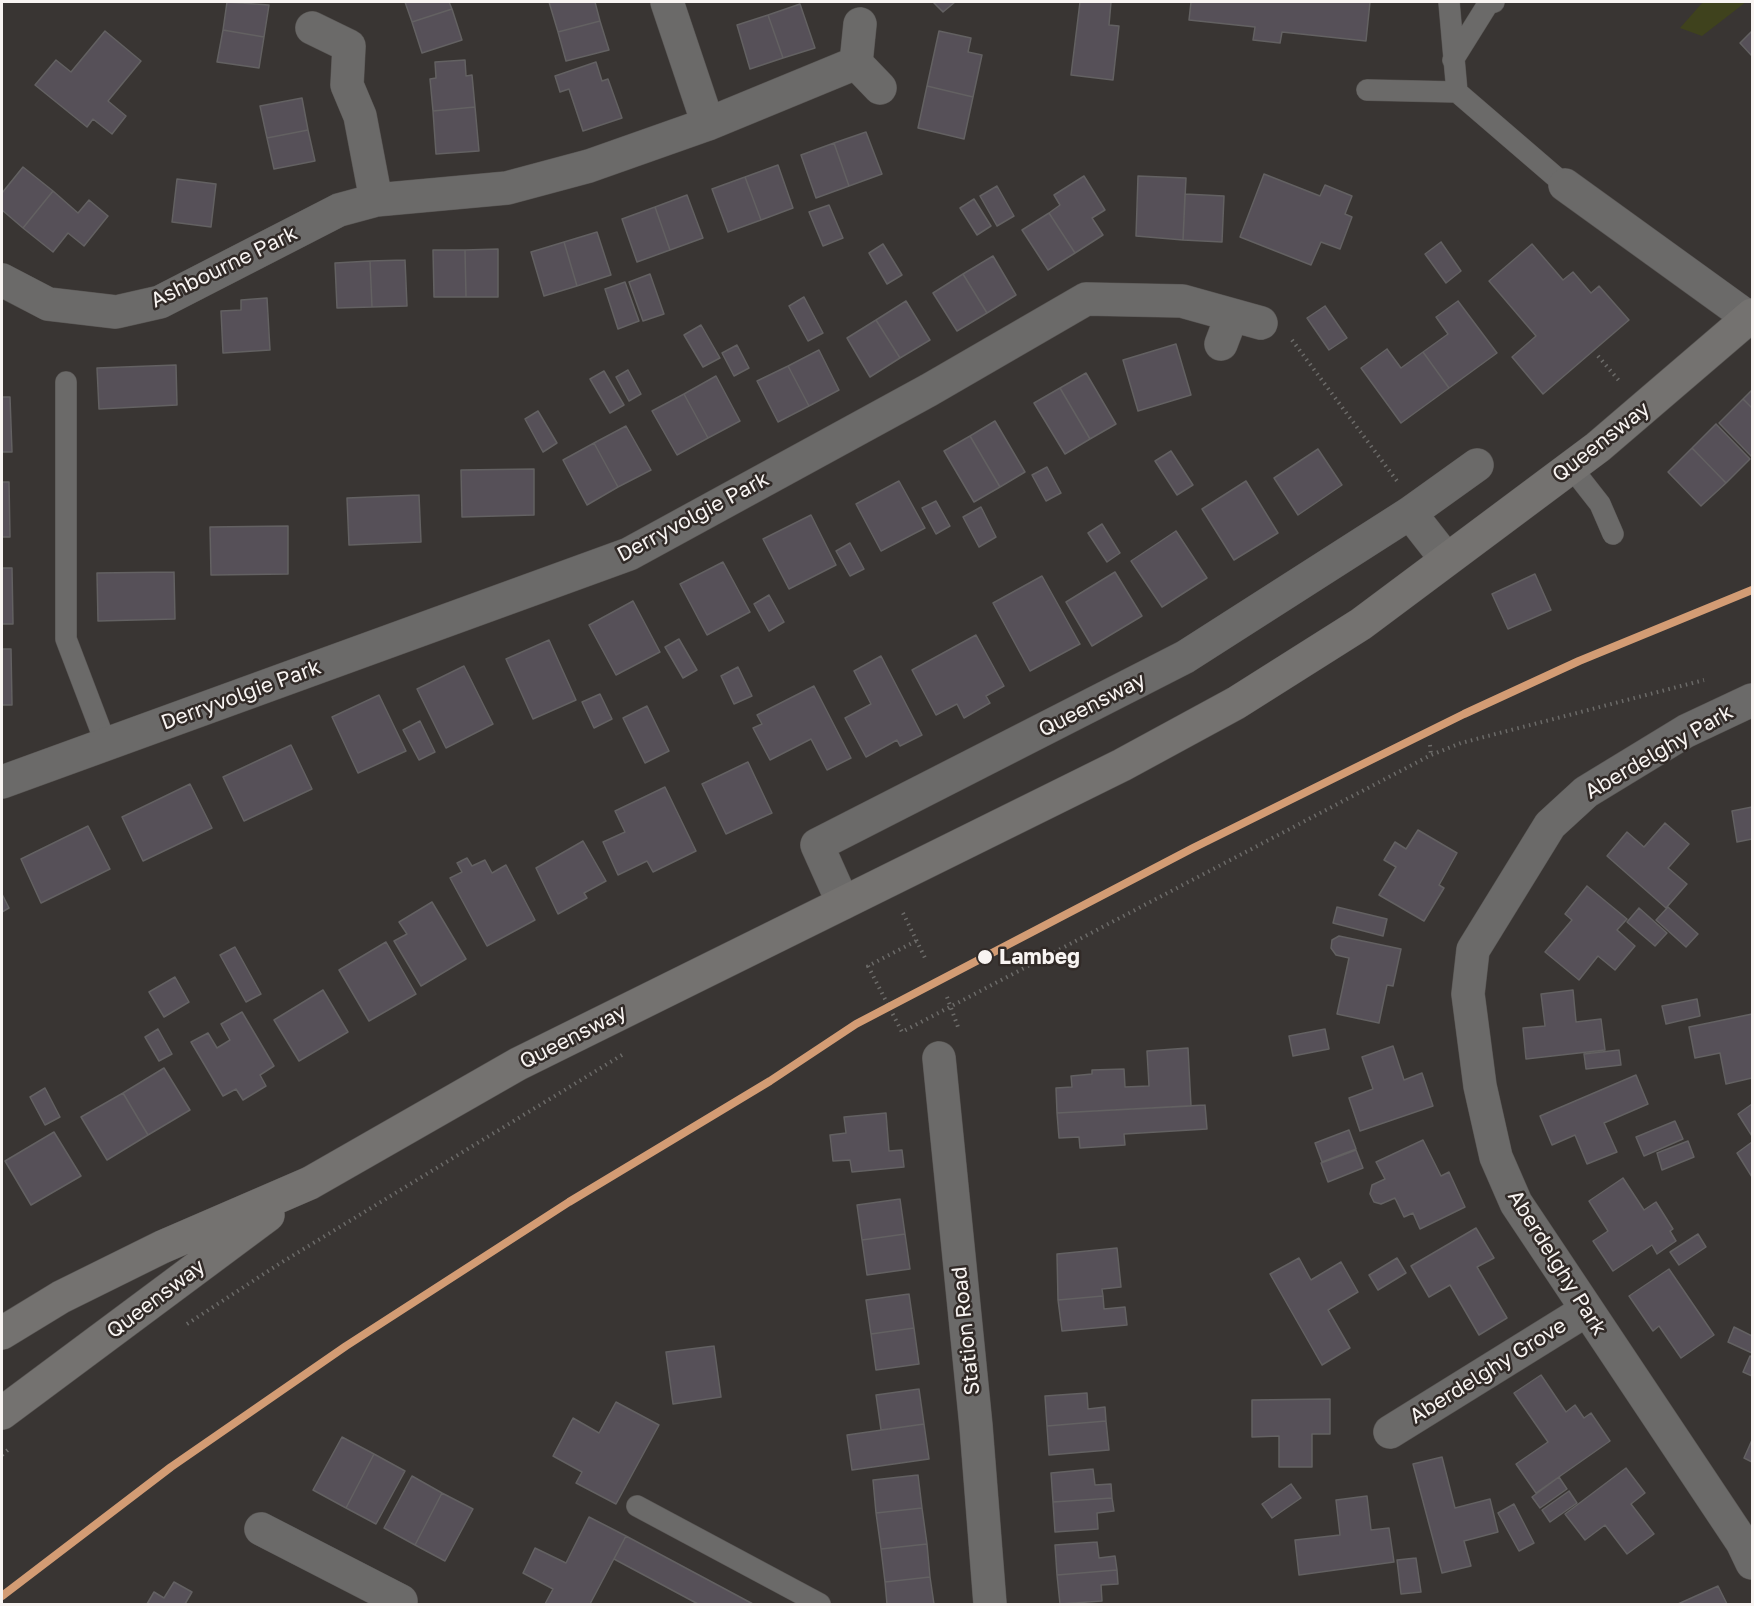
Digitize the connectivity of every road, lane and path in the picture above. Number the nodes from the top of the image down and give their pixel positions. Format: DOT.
graph roads {
  1 [pos="667,2"];
  2 [pos="1449,2"];
  3 [pos="1494,2"];
  4 [pos="860,24"];
  5 [pos="312,28"];
  6 [pos="1453,60"];
  7 [pos="856,63"];
  8 [pos="880,88"];
  9 [pos="1367,90"];
  10 [pos="1457,92"];
  11 [pos="708,124"];
  12 [pos="1565,185"];
  13 [pos="376,200"];
  14 [pos="2,280"];
  15 [pos="1751,316"];
  16 [pos="1238,327"];
  17 [pos="66,382"];
  18 [pos="1477,465"];
  19 [pos="1571,468"];
  20 [pos="1410,513"];
  21 [pos="1613,534"];
  22 [pos="1446,560"];
  23 [pos="1744,703"];
  24 [pos="106,744"];
  25 [pos="1430,745"];
  26 [pos="1431,755"];
  27 [pos="2,782"];
  28 [pos="887,882"];
  29 [pos="843,903"];
  30 [pos="916,941"];
  31 [pos="925,958"];
  32 [pos="947,997"];
  33 [pos="953,1006"];
  34 [pos="956,1017"];
  35 [pos="630,1050"];
  36 [pos="939,1058"];
  37 [pos="310,1183"];
  38 [pos="1585,1311"];
  39 [pos="183,1326"];
  40 [pos="2,1334"];
  41 [pos="2,1413"];
  42 [pos="1390,1432"];
  43 [pos="10,1448"];
  44 [pos="2,1455"];
  45 [pos="637,1506"];
  46 [pos="261,1529"];
  47 [pos="1752,1563"];
  48 [pos="363,1595"];
  49 [pos="401,1602"];
  50 [pos="820,1605"];
  51 [pos="990,1605"];
  1 -- 11 [label="street"];
  2 -- 6 [label="lane"];
  3 -- 6 [label="lane"];
  4 -- 7 [label="street"];
  5 -- 13 [label="street"];
  6 -- 10 [label="lane"];
  7 -- 8 [label="street"];
  7 -- 11 [label="street, Ashbourne Park"];
  9 -- 10 [label="lane"];
  10 -- 12 [label="lane"];
  11 -- 13 [label="street, Ashbourne Park"];
  12 -- 15 [label="street, Queensway"];
  13 -- 14 [label="street, Ashbourne Park"];
  15 -- 19 [label="highway, Queensway"];
  16 -- 20 [label="path"];
  16 -- 24 [label="street, Derryvolgie Park"];
  17 -- 24 [label="lane"];
  18 -- 20 [label="street, Queensway"];
  19 -- 21 [label="lane"];
  19 -- 22 [label="highway, Queensway"];
  20 -- 22 [label="street"];
  20 -- 29 [label="street, Queensway"];
  22 -- 28 [label="highway, Queensway"];
  23 -- 26 [label="path"];
  23 -- 38 [label="street, Aberdelghy Park"];
  24 -- 27 [label="street, Derryvolgie Park"];
  25 -- 26 [label="path"];
  26 -- 33 [label="path"];
  28 -- 29 [label="highway, Queensway"];
  28 -- 30 [label="path"];
  29 -- 37 [label="highway, Queensway"];
  30 -- 31 [label="path"];
  30 -- 33 [label="path"];
  32 -- 33 [label="path"];
  33 -- 34 [label="path"];
  35 -- 39 [label="path"];
  36 -- 51 [label="street, Station Road"];
  37 -- 40 [label="highway, Queensway"];
  37 -- 41 [label="highway, Queensway"];
  38 -- 42 [label="street, Aberdelghy Grove"];
  38 -- 47 [label="street, Aberdelghy Park"];
  43 -- 44 [label="path"];
  45 -- 50 [label="lane"];
  46 -- 48 [label="street"];
  48 -- 49 [label="street"];
}
